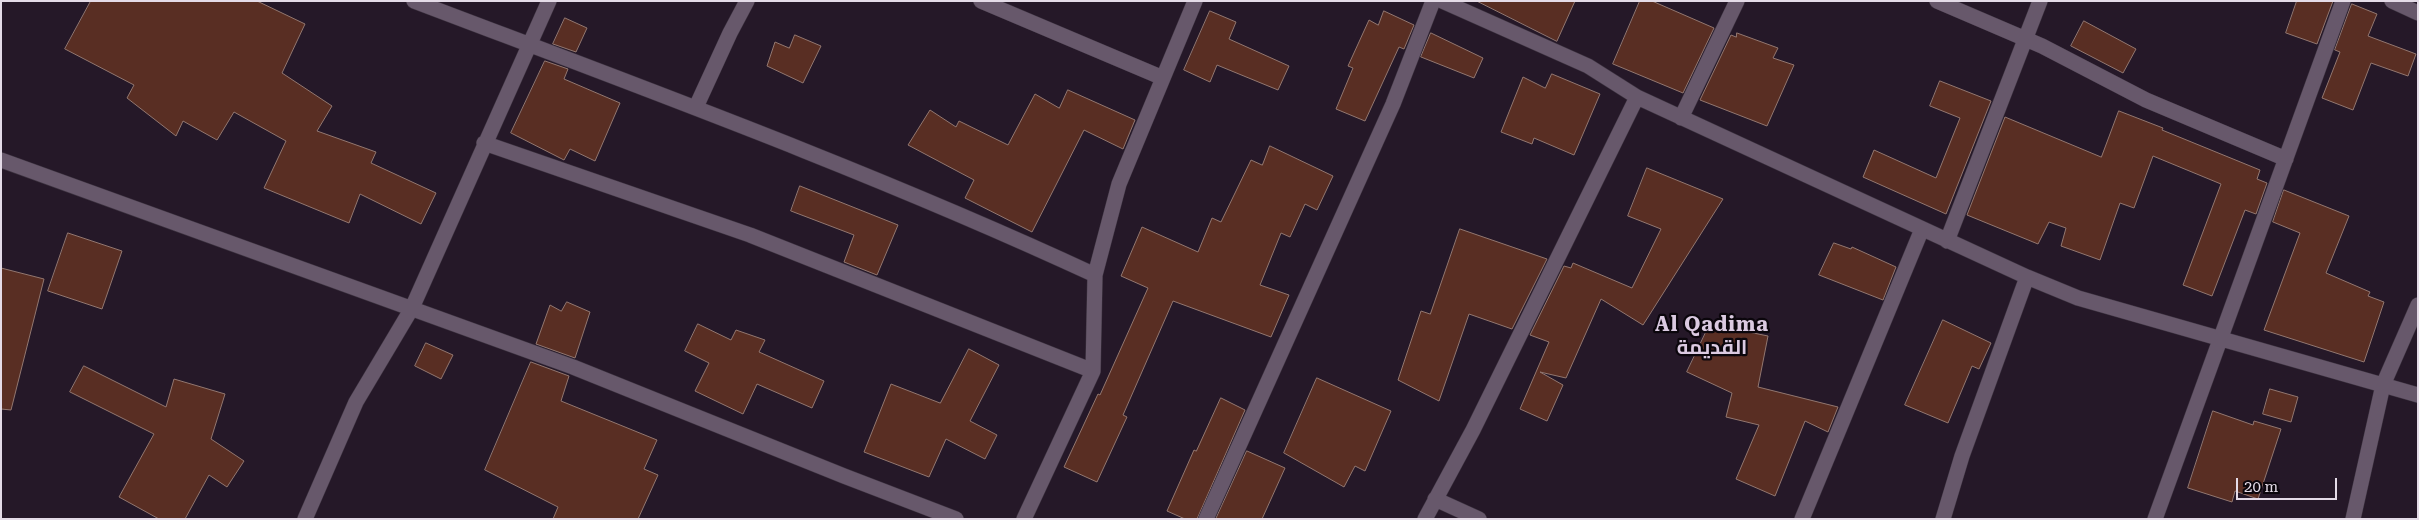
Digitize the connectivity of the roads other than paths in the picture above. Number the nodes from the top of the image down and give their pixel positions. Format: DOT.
graph roads {
  1 [pos="414,1"];
  2 [pos="549,1"];
  3 [pos="747,1"];
  4 [pos="981,1"];
  5 [pos="1195,1"];
  6 [pos="1433,1"];
  7 [pos="1442,1"];
  8 [pos="1737,1"];
  9 [pos="1937,1"];
  10 [pos="2040,1"];
  11 [pos="2343,1"];
  12 [pos="2392,1"];
  13 [pos="2418,13"];
  14 [pos="2025,39"];
  15 [pos="530,45"];
  16 [pos="1163,78"];
  17 [pos="1637,97"];
  18 [pos="696,107"];
  19 [pos="1681,118"];
  20 [pos="484,143"];
  21 [pos="2286,159"];
  22 [pos="1,160"];
  23 [pos="1922,229"];
  24 [pos="1947,241"];
  25 [pos="1095,275"];
  26 [pos="2027,277"];
  27 [pos="2418,305"];
  28 [pos="412,308"];
  29 [pos="2220,338"];
  30 [pos="1092,371"];
  31 [pos="2383,385"];
  32 [pos="2418,395"];
  33 [pos="1435,499"];
  34 [pos="305,519"];
  35 [pos="956,519"];
  36 [pos="1024,519"];
  37 [pos="1206,519"];
  38 [pos="1424,519"];
  39 [pos="1479,519"];
  40 [pos="1802,519"];
  41 [pos="1943,519"];
  42 [pos="2155,519"];
  43 [pos="2353,519"];
  1 -- 15 [label="street"];
  2 -- 15 [label="street"];
  3 -- 18 [label="street"];
  4 -- 16 [label="street"];
  5 -- 16 [label="street"];
  6 -- 37 [label="street"];
  7 -- 17 [label="street"];
  8 -- 19 [label="street"];
  9 -- 14 [label="street"];
  10 -- 14 [label="street"];
  11 -- 21 [label="street"];
  12 -- 13 [label="street"];
  14 -- 21 [label="street"];
  14 -- 24 [label="street"];
  15 -- 18 [label="street"];
  15 -- 20 [label="street"];
  16 -- 25 [label="street"];
  17 -- 19 [label="street"];
  17 -- 33 [label="street"];
  18 -- 25 [label="street"];
  19 -- 23 [label="street"];
  20 -- 28 [label="street"];
  20 -- 30 [label="street"];
  21 -- 29 [label="street"];
  22 -- 28 [label="street"];
  23 -- 24 [label="street"];
  23 -- 40 [label="street"];
  24 -- 26 [label="street"];
  25 -- 30 [label="street"];
  26 -- 29 [label="street"];
  26 -- 41 [label="street"];
  27 -- 31 [label="street"];
  28 -- 34 [label="street"];
  28 -- 35 [label="street"];
  29 -- 31 [label="street"];
  29 -- 42 [label="street"];
  30 -- 36 [label="street"];
  31 -- 32 [label="street"];
  31 -- 43 [label="street"];
  33 -- 38 [label="street"];
  33 -- 39 [label="street"];
}
